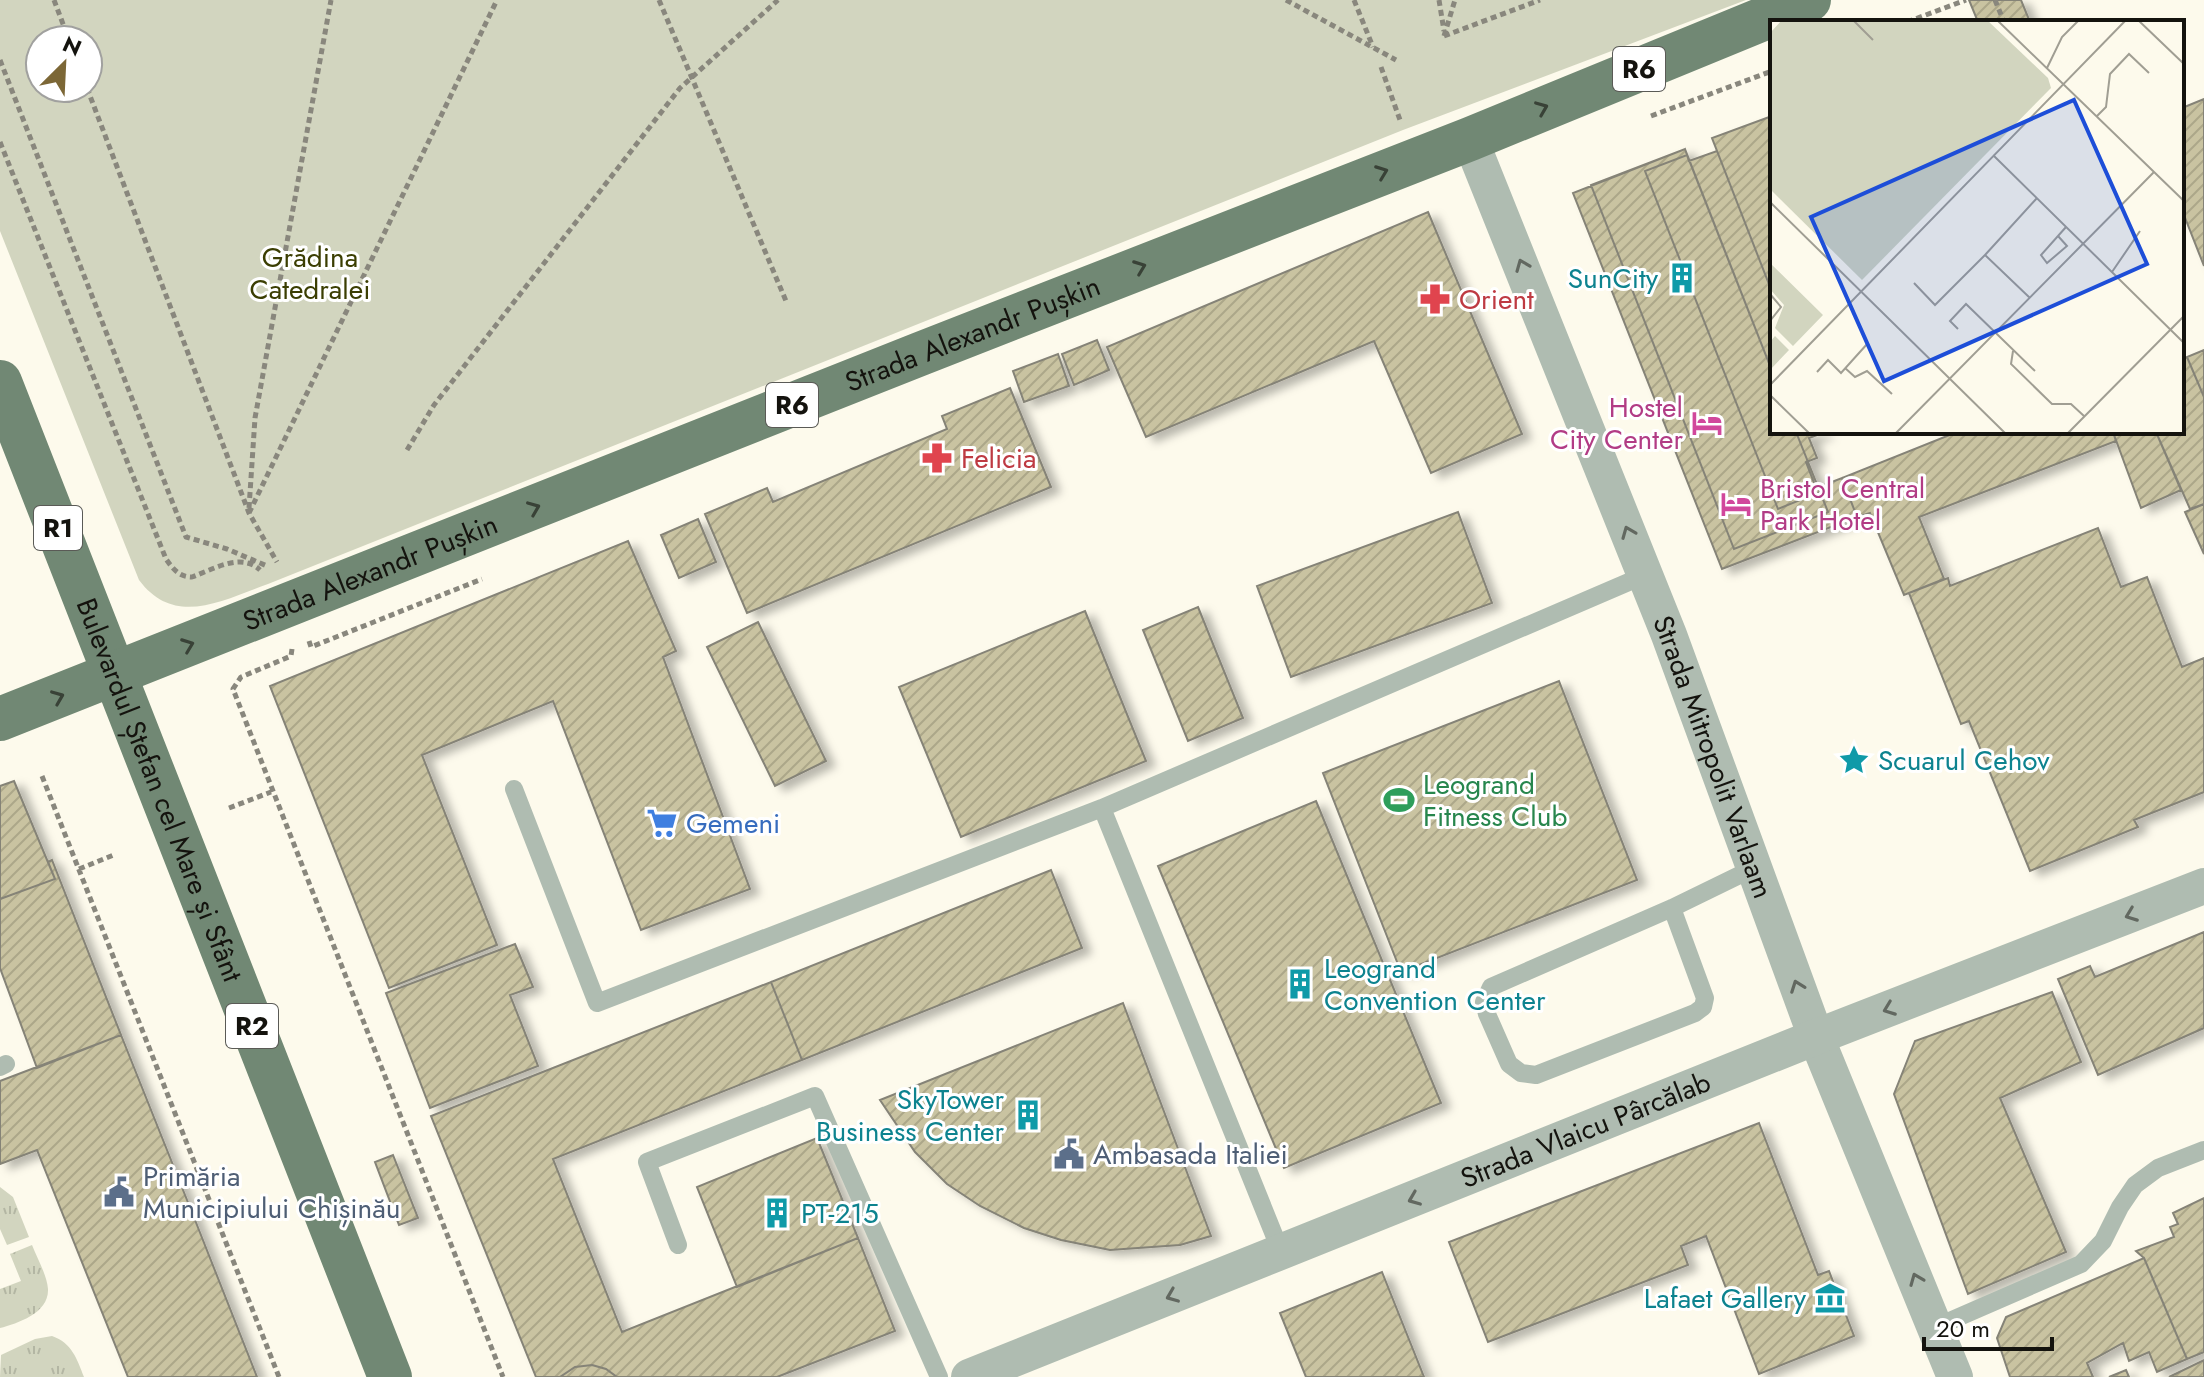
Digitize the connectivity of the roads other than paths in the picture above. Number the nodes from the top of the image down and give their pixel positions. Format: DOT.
graph roads {
  1 [pos="1809,0"];
  2 [pos="1470,139"];
  3 [pos="0,382"];
  4 [pos="1645,575"];
  5 [pos="116,674"];
  6 [pos="0,719"];
  7 [pos="514,789"];
  8 [pos="1102,808"];
  9 [pos="1754,868"];
  10 [pos="2204,886"];
  11 [pos="1672,908"];
  12 [pos="1816,1037"];
  13 [pos="2204,1150"];
  14 [pos="678,1245"];
  15 [pos="1281,1252"];
  16 [pos="1936,1327"];
  17 [pos="390,1377"];
  18 [pos="939,1377"];
  19 [pos="969,1377"];
  20 [pos="1955,1377"];
  2 -- 1 [label="main road, Strada Alexandr Pușkin / R6, one-way"];
  4 -- 2 [label="street, Strada Mitropolit Varlaam, one-way"];
  5 -- 2 [label="main road, Strada Alexandr Pușkin / R6, one-way"];
  3 -- 5 [label="main road, Bulevardul Ștefan cel Mare și Sfânt / R1"];
  4 -- 8 [label="lane"];
  4 -- 9 [label="street, Strada Mitropolit Varlaam"];
  6 -- 5 [label="main road, Strada Alexandr Pușkin, one-way"];
  5 -- 17 [label="main road, Bulevardul Ștefan cel Mare și Sfânt / R2"];
  7 -- 8 [label="lane"];
  8 -- 15 [label="lane"];
  9 -- 11 [label="lane"];
  12 -- 9 [label="street, Strada Mitropolit Varlaam, one-way"];
  10 -- 12 [label="street, Strada Vlaicu Pârcălab, one-way"];
  11 -- 11 [label="lane"];
  12 -- 15 [label="street, Strada Vlaicu Pârcălab, one-way"];
  16 -- 12 [label="street, Strada Mitropolit Varlaam, one-way"];
  13 -- 16 [label="lane"];
  14 -- 18 [label="lane"];
  15 -- 19 [label="street, Strada Vlaicu Pârcălab, one-way"];
  16 -- 20 [label="street, Strada Mitropolit Varlaam"];
}
